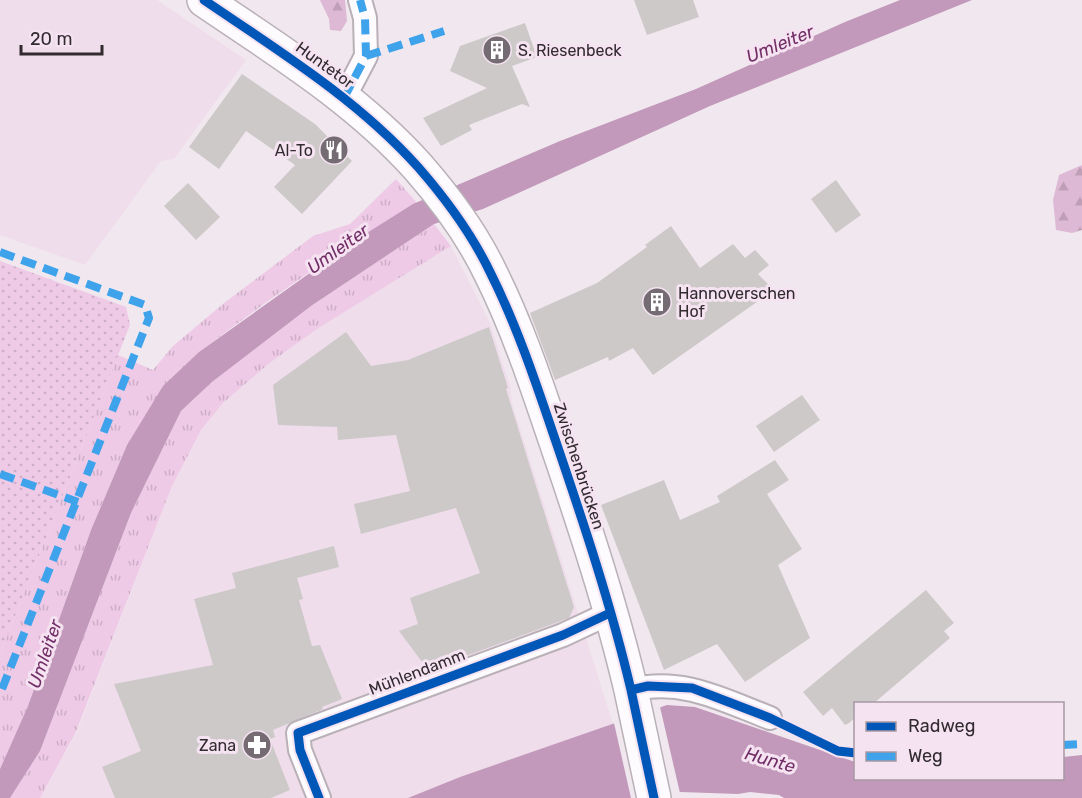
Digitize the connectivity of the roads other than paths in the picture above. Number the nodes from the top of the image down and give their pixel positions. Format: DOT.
graph roads {
  1 [pos="204,0"];
  2 [pos="360,0"];
  3 [pos="344,98"];
  4 [pos="418,167"];
  5 [pos="610,614"];
  6 [pos="634,703"];
  7 [pos="770,718"];
  8 [pos="654,797"];
  9 [pos="319,798"];
  1 -- 3 [label="street, Huntetor"];
  2 -- 3 [label="street"];
  3 -- 4 [label="street, Huntetor"];
  4 -- 5 [label="street, Zwischenbrücken"];
  5 -- 6 [label="street, Zwischenbrücken"];
  5 -- 9 [label="street, Mühlendamm"];
  6 -- 7 [label="street"];
  6 -- 8 [label="street, Zwischenbrücken"];
}
